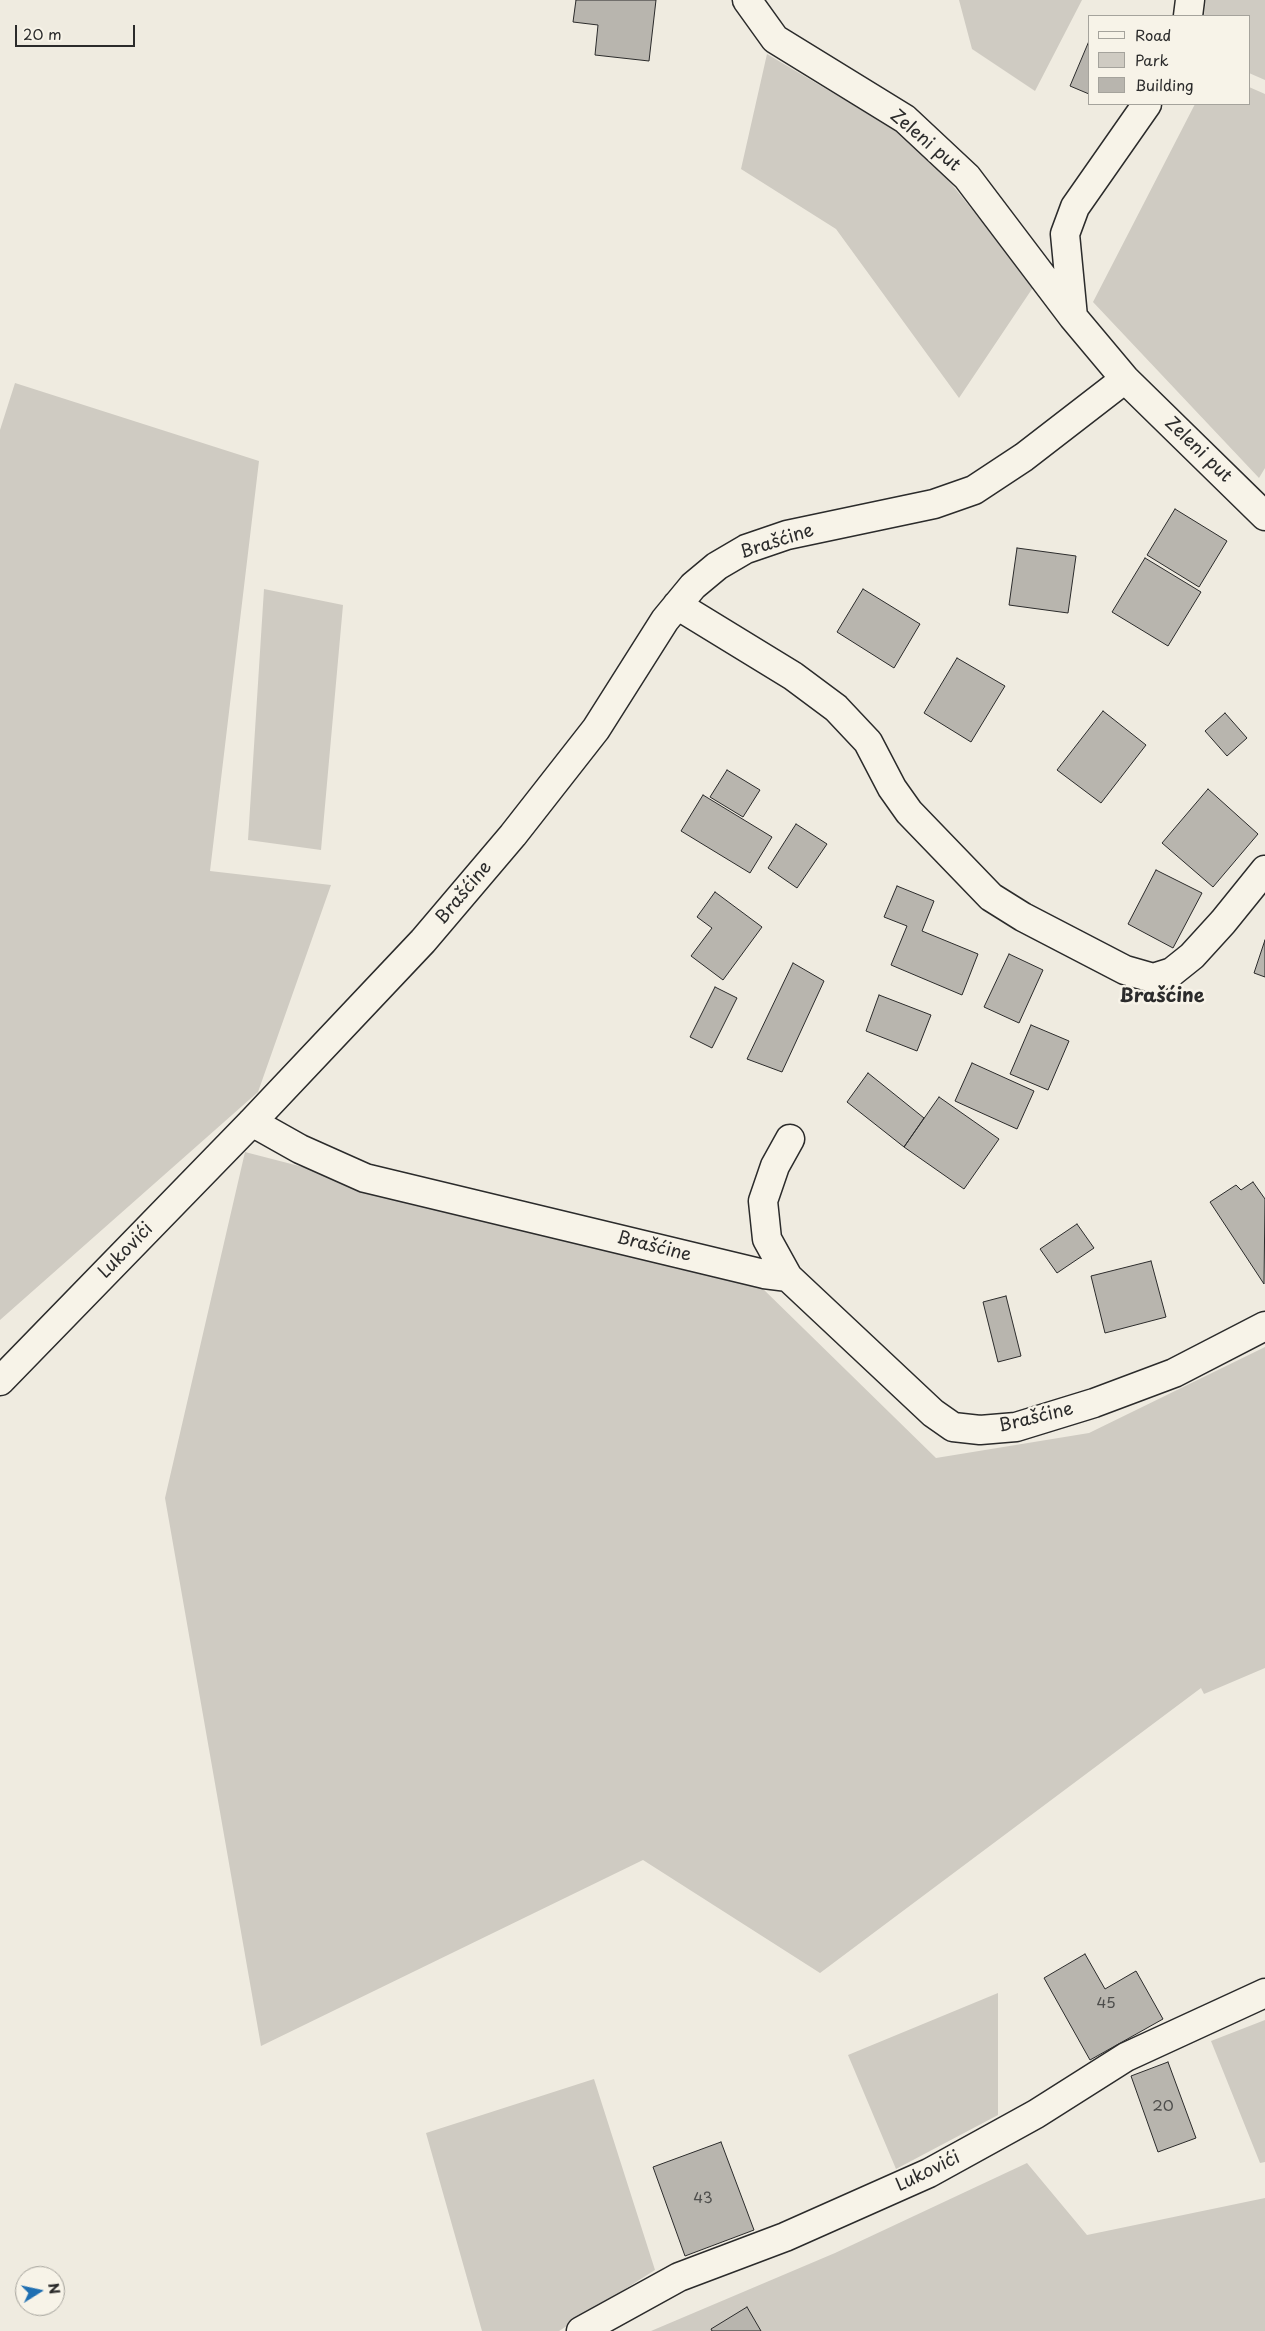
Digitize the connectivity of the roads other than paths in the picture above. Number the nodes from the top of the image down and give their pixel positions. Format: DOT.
graph roads {
  1 [pos="747,0"];
  2 [pos="1190,0"];
  3 [pos="1188,15"];
  4 [pos="1146,105"];
  5 [pos="1073,317"];
  6 [pos="1125,379"];
  7 [pos="1265,516"];
  8 [pos="677,605"];
  9 [pos="1265,870"];
  10 [pos="252,1122"];
  11 [pos="790,1139"];
  12 [pos="788,1277"];
  13 [pos="1265,1326"];
  14 [pos="0,1381"];
  15 [pos="1265,1993"];
  16 [pos="580,2331"];
  1 -- 5 [label="street, Zeleni put"];
  2 -- 3 [label="street"];
  4 -- 5 [label="street"];
  5 -- 6 [label="street, Zeleni put"];
  6 -- 7 [label="street, Zeleni put"];
  6 -- 8 [label="street, Brašćine"];
  8 -- 9 [label="street"];
  8 -- 10 [label="street, Brašćine"];
  10 -- 12 [label="street, Brašćine"];
  10 -- 14 [label="street, Lukovići"];
  11 -- 12 [label="street, Brašćine"];
  12 -- 13 [label="street, Brašćine"];
  15 -- 16 [label="street, Lukovići"];
}
